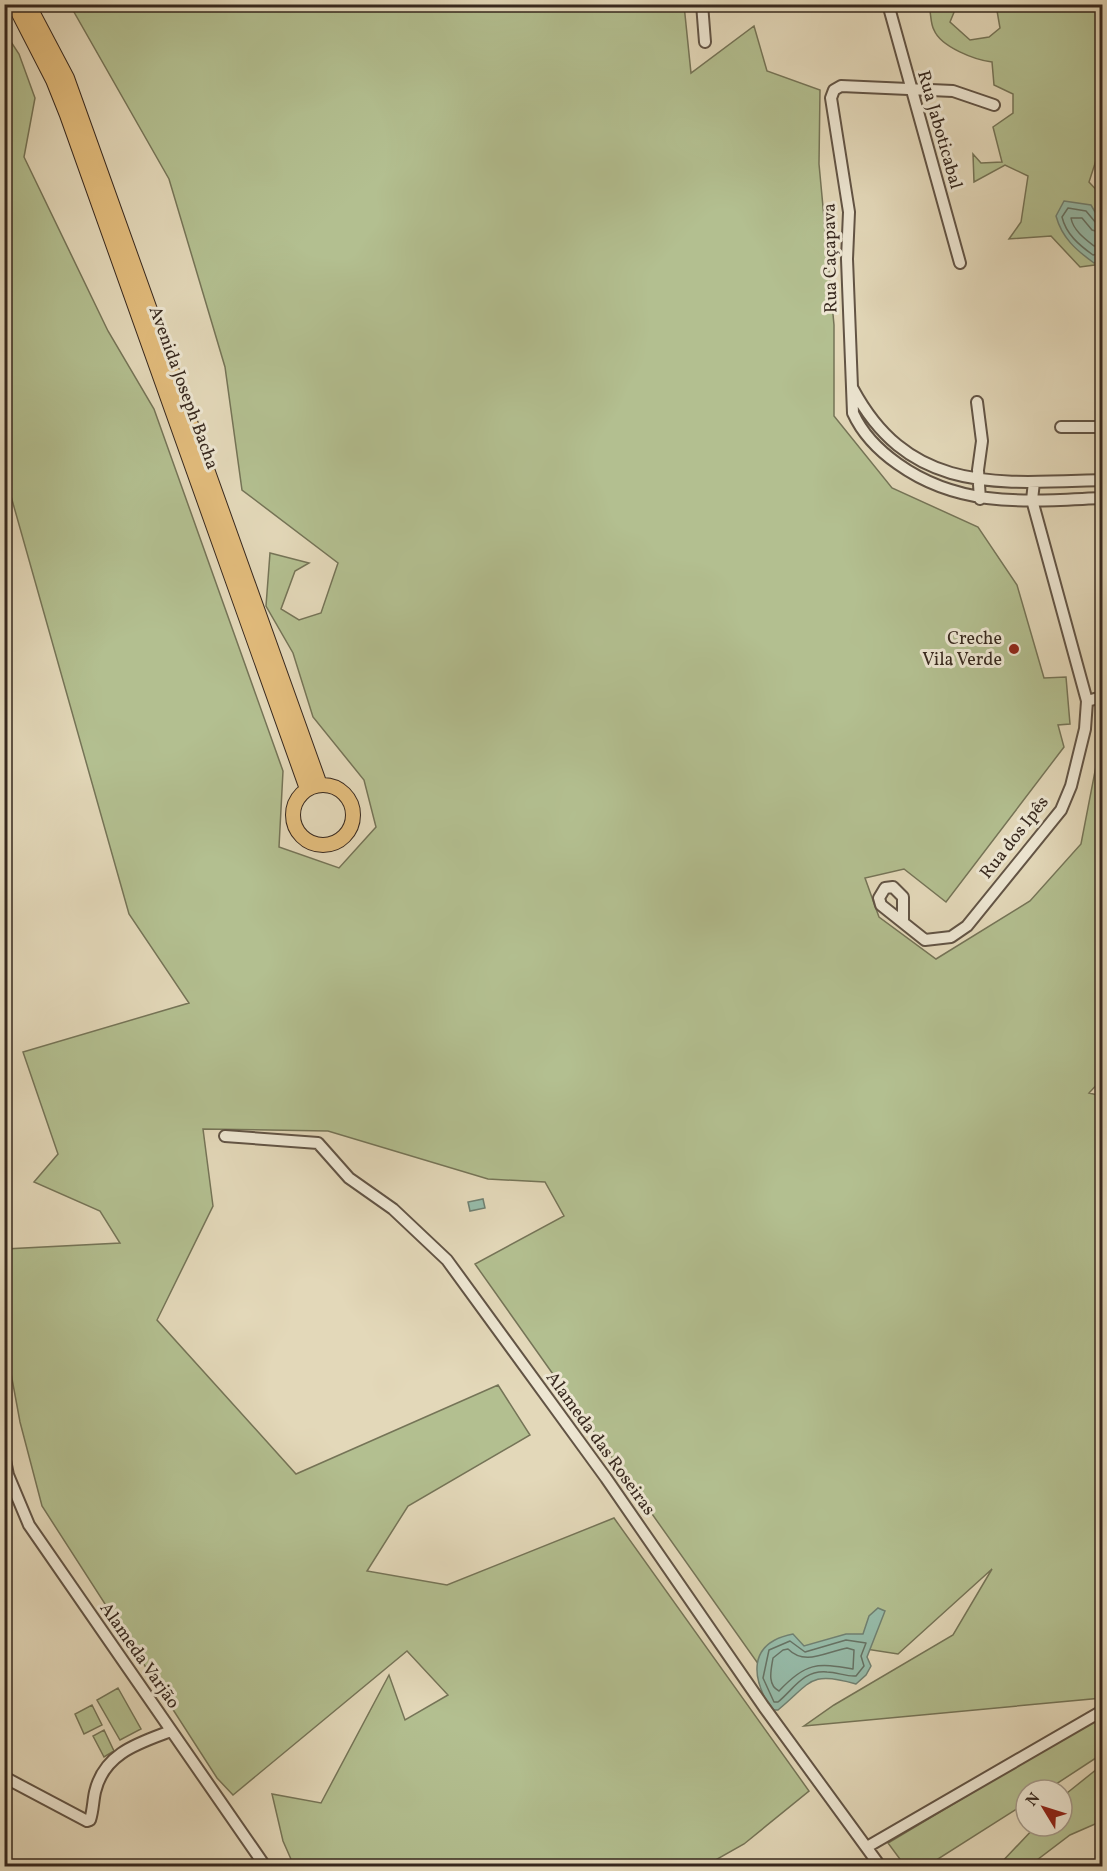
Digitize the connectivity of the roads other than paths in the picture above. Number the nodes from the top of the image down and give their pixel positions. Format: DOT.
graph roads {
  1 [pos="14,4"];
  2 [pos="28,4"];
  3 [pos="702,4"];
  4 [pos="888,4"];
  5 [pos="705,42"];
  6 [pos="910,87"];
  7 [pos="994,105"];
  8 [pos="960,263"];
  9 [pos="852,386"];
  10 [pos="977,402"];
  11 [pos="1061,427"];
  12 [pos="1102,427"];
  13 [pos="1102,480"];
  14 [pos="979,481"];
  15 [pos="1034,482"];
  16 [pos="1102,498"];
  17 [pos="980,499"];
  18 [pos="1032,500"];
  19 [pos="1102,697"];
  20 [pos="1087,701"];
  21 [pos="314,787"];
  22 [pos="903,920"];
  23 [pos="225,1136"];
  24 [pos="4,1455"];
  25 [pos="1102,1711"];
  26 [pos="171,1731"];
  27 [pos="4,1777"];
  28 [pos="867,1847"];
  29 [pos="265,1866"];
  30 [pos="878,1866"];
  1 -- 21 [label="main road, Avenida Joseph Bacha"];
  2 -- 21 [label="main road, Avenida Joseph Bacha"];
  3 -- 5 [label="street"];
  4 -- 6 [label="street, Rua Jaboticabal"];
  6 -- 7 [label="street"];
  6 -- 8 [label="street, Rua Jaboticabal"];
  6 -- 9 [label="street, Rua Caçapava"];
  9 -- 14 [label="street"];
  9 -- 17 [label="street, Rua Caçapava"];
  10 -- 14 [label="street"];
  11 -- 12 [label="street"];
  13 -- 15 [label="street"];
  14 -- 15 [label="street"];
  14 -- 17 [label="street"];
  15 -- 18 [label="street, Rua dos Ipês"];
  16 -- 18 [label="street, Rua Caçapava"];
  17 -- 18 [label="street, Rua Caçapava"];
  18 -- 20 [label="street, Rua dos Ipês"];
  19 -- 20 [label="street"];
  20 -- 22 [label="street, Rua dos Ipês"];
  21 -- 21 [label="main road"];
  23 -- 28 [label="street, Alameda das Roseiras"];
  24 -- 26 [label="street, Alameda Varjão"];
  25 -- 28 [label="street"];
  26 -- 27 [label="street"];
  26 -- 29 [label="street, Alameda Varjão"];
  28 -- 30 [label="street, Alameda das Roseiras"];
}
